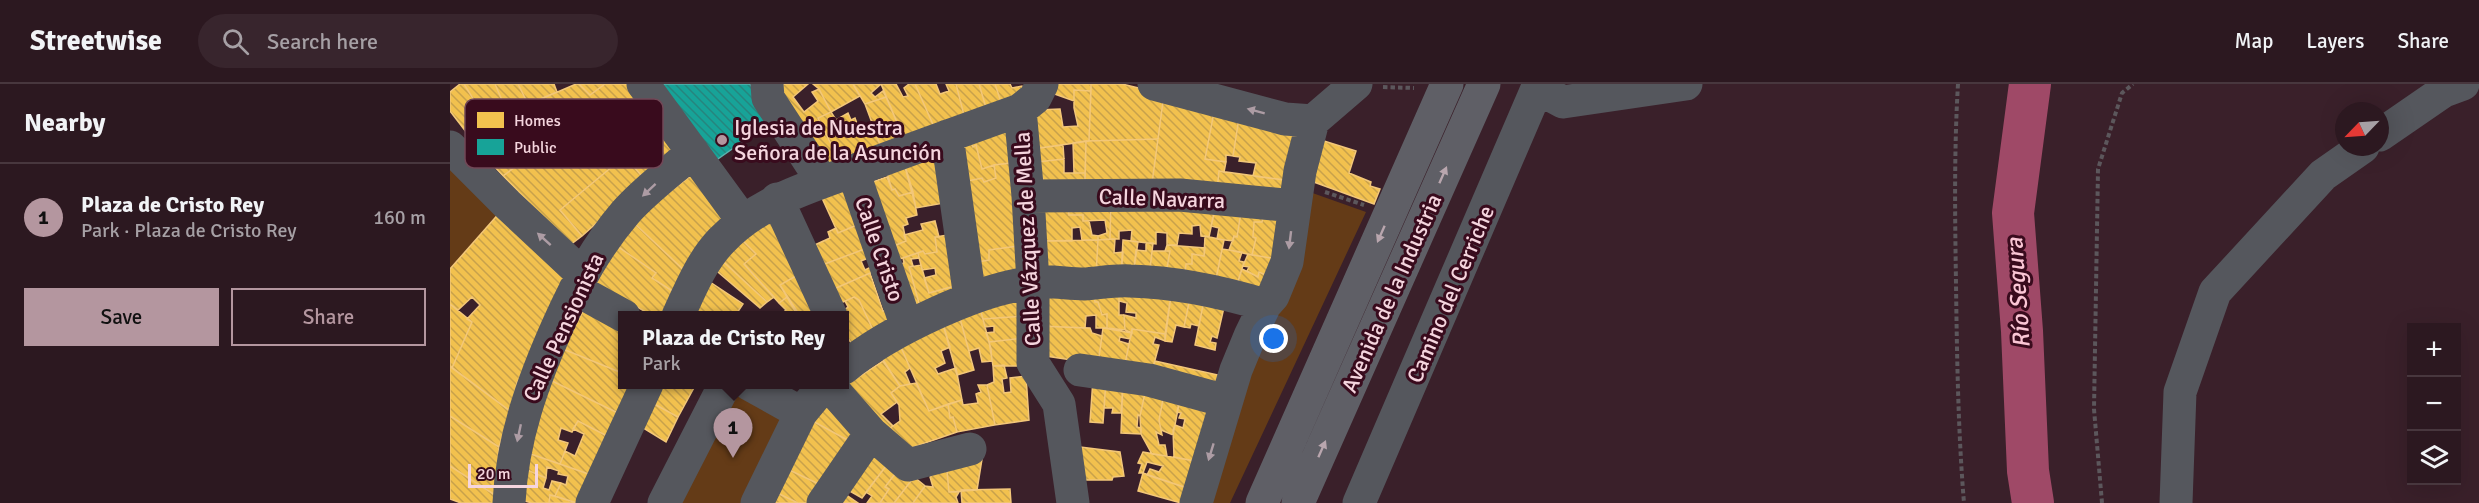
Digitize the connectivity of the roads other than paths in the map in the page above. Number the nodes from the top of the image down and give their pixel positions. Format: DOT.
graph roads {
  1 [pos="643,84"];
  2 [pos="767,84"];
  3 [pos="1042,84"];
  4 [pos="1154,84"];
  5 [pos="1484,84"];
  6 [pos="1686,84"];
  7 [pos="2463,84"];
  8 [pos="1369,86"];
  9 [pos="1434,86"];
  10 [pos="1538,86"];
  11 [pos="654,99"];
  12 [pos="1020,110"];
  13 [pos="663,111"];
  14 [pos="1313,121"];
  15 [pos="2389,129"];
  16 [pos="947,136"];
  17 [pos="450,147"];
  18 [pos="693,152"];
  19 [pos="2350,156"];
  20 [pos="465,162"];
  21 [pos="471,168"];
  22 [pos="854,171"];
  23 [pos="822,181"];
  24 [pos="1028,196"];
  25 [pos="777,199"];
  26 [pos="1306,199"];
  27 [pos="743,221"];
  28 [pos="578,281"];
  29 [pos="1033,283"];
  30 [pos="970,298"];
  31 [pos="1265,305"];
  32 [pos="619,311"];
  33 [pos="680,311"];
  34 [pos="829,311"];
  35 [pos="907,327"];
  36 [pos="849,357"];
  37 [pos="1080,370"];
  38 [pos="645,389"];
  39 [pos="722,389"];
  40 [pos="758,389"];
  41 [pos="822,389"];
  42 [pos="831,389"];
  43 [pos="1226,401"];
  44 [pos="801,413"];
  45 [pos="872,433"];
  46 [pos="969,448"];
  47 [pos="597,501"];
  48 [pos="509,503"];
  49 [pos="664,503"];
  50 [pos="757,503"];
  51 [pos="823,503"];
  52 [pos="1073,503"];
  53 [pos="1196,503"];
  54 [pos="1262,503"];
  55 [pos="1298,503"];
  56 [pos="1359,503"];
  57 [pos="2176,503"];
  1 -- 11 [label="street"];
  2 -- 23 [label="street"];
  3 -- 12 [label="street"];
  14 -- 4 [label="street, one-way"];
  55 -- 5 [label="main road, Avenida de la Industria, one-way"];
  6 -- 10 [label="street"];
  7 -- 15 [label="street"];
  8 -- 14 [label="street"];
  9 -- 54 [label="main road, Avenida de la Industria, one-way"];
  10 -- 56 [label="street, Camino del Cerriche"];
  12 -- 16 [label="street"];
  12 -- 24 [label="street, Calle Vázquez de Mella"];
  13 -- 18 [label="street"];
  14 -- 26 [label="street"];
  16 -- 22 [label="street"];
  16 -- 30 [label="street"];
  20 -- 17 [label="street, one-way"];
  18 -- 27 [label="street"];
  18 -- 28 [label="street, Calle Pensionista, one-way"];
  19 -- 57 [label="street"];
  28 -- 21 [label="street, one-way"];
  22 -- 23 [label="street"];
  22 -- 35 [label="street, Calle Cristo"];
  23 -- 25 [label="street"];
  24 -- 26 [label="street, Calle Navarra"];
  24 -- 29 [label="street, Calle Vázquez de Mella"];
  25 -- 27 [label="street"];
  25 -- 34 [label="street"];
  26 -- 31 [label="street, one-way"];
  27 -- 33 [label="street"];
  28 -- 32 [label="street"];
  28 -- 48 [label="street, Calle Pensionista, one-way"];
  29 -- 30 [label="street"];
  29 -- 31 [label="street"];
  29 -- 52 [label="street, Calle Vázquez de Mella"];
  30 -- 35 [label="street"];
  31 -- 43 [label="street"];
  35 -- 36 [label="street"];
  37 -- 43 [label="street"];
  38 -- 47 [label="street"];
  39 -- 49 [label="street"];
  40 -- 44 [label="street"];
  41 -- 44 [label="street"];
  42 -- 45 [label="street"];
  43 -- 53 [label="street, one-way"];
  44 -- 50 [label="street"];
  45 -- 46 [label="street"];
  45 -- 51 [label="street"];
}
